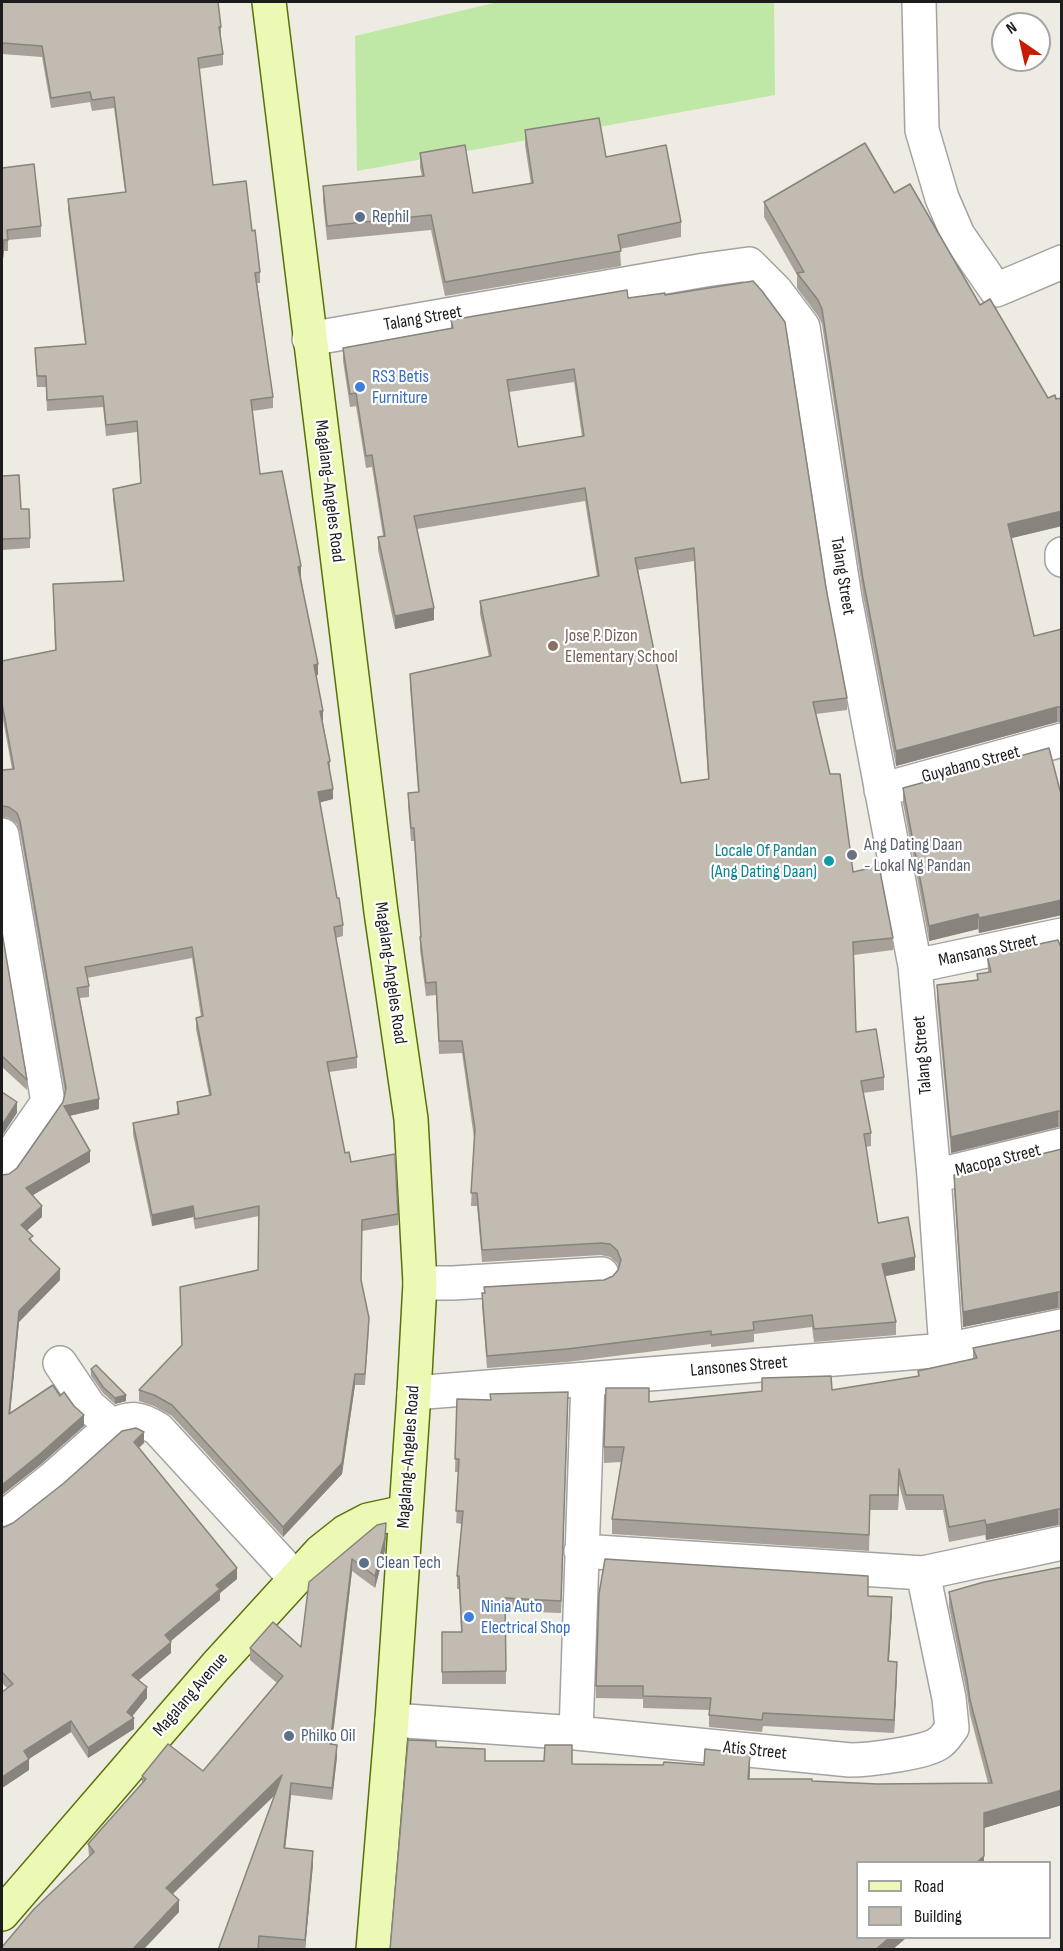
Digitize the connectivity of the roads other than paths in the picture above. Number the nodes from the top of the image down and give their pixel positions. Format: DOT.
graph roads {
  1 [pos="269,2"];
  2 [pos="919,2"];
  3 [pos="1062,262"];
  4 [pos="309,339"];
  5 [pos="1062,554"];
  6 [pos="1062,560"];
  7 [pos="1062,740"];
  8 [pos="881,790"];
  9 [pos="2,835"];
  10 [pos="1062,935"];
  11 [pos="915,966"];
  12 [pos="1062,1145"];
  13 [pos="2,1168"];
  14 [pos="934,1176"];
  15 [pos="602,1274"];
  16 [pos="420,1283"];
  17 [pos="1062,1326"];
  18 [pos="946,1350"];
  19 [pos="60,1363"];
  20 [pos="588,1380"];
  21 [pos="414,1393"];
  22 [pos="112,1426"];
  23 [pos="405,1512"];
  24 [pos="2,1520"];
  25 [pos="1062,1543"];
  26 [pos="581,1551"];
  27 [pos="923,1573"];
  28 [pos="295,1578"];
  29 [pos="392,1720"];
  30 [pos="576,1733"];
  31 [pos="2,1914"];
  32 [pos="373,1950"];
  1 -- 4 [label="main road, Magalang-Angeles Road"];
  2 -- 3 [label="street"];
  4 -- 8 [label="street, Talang Street"];
  4 -- 16 [label="main road, Magalang-Angeles Road"];
  5 -- 6 [label="street"];
  7 -- 8 [label="street, Guyabano Street"];
  8 -- 11 [label="street, Talang Street"];
  9 -- 13 [label="street"];
  10 -- 11 [label="street, Mansanas Street"];
  11 -- 14 [label="street, Talang Street"];
  12 -- 14 [label="street, Macopa Street"];
  14 -- 18 [label="street, Talang Street"];
  15 -- 16 [label="street"];
  16 -- 21 [label="main road, Magalang-Angeles Road"];
  17 -- 18 [label="street, Lansones Street"];
  18 -- 20 [label="street, Lansones Street"];
  19 -- 22 [label="street"];
  20 -- 21 [label="street, Lansones Street"];
  20 -- 26 [label="street"];
  21 -- 23 [label="main road, Magalang-Angeles Road"];
  22 -- 24 [label="street"];
  22 -- 28 [label="street"];
  23 -- 28 [label="main road, Magalang Avenue"];
  23 -- 29 [label="main road, Magalang-Angeles Road"];
  25 -- 27 [label="street"];
  26 -- 27 [label="street"];
  26 -- 30 [label="street"];
  27 -- 30 [label="street, Atis Street"];
  28 -- 31 [label="main road, Magalang Avenue"];
  29 -- 30 [label="street, Atis Street"];
  29 -- 32 [label="main road, Magalang-Angeles Road"];
}
